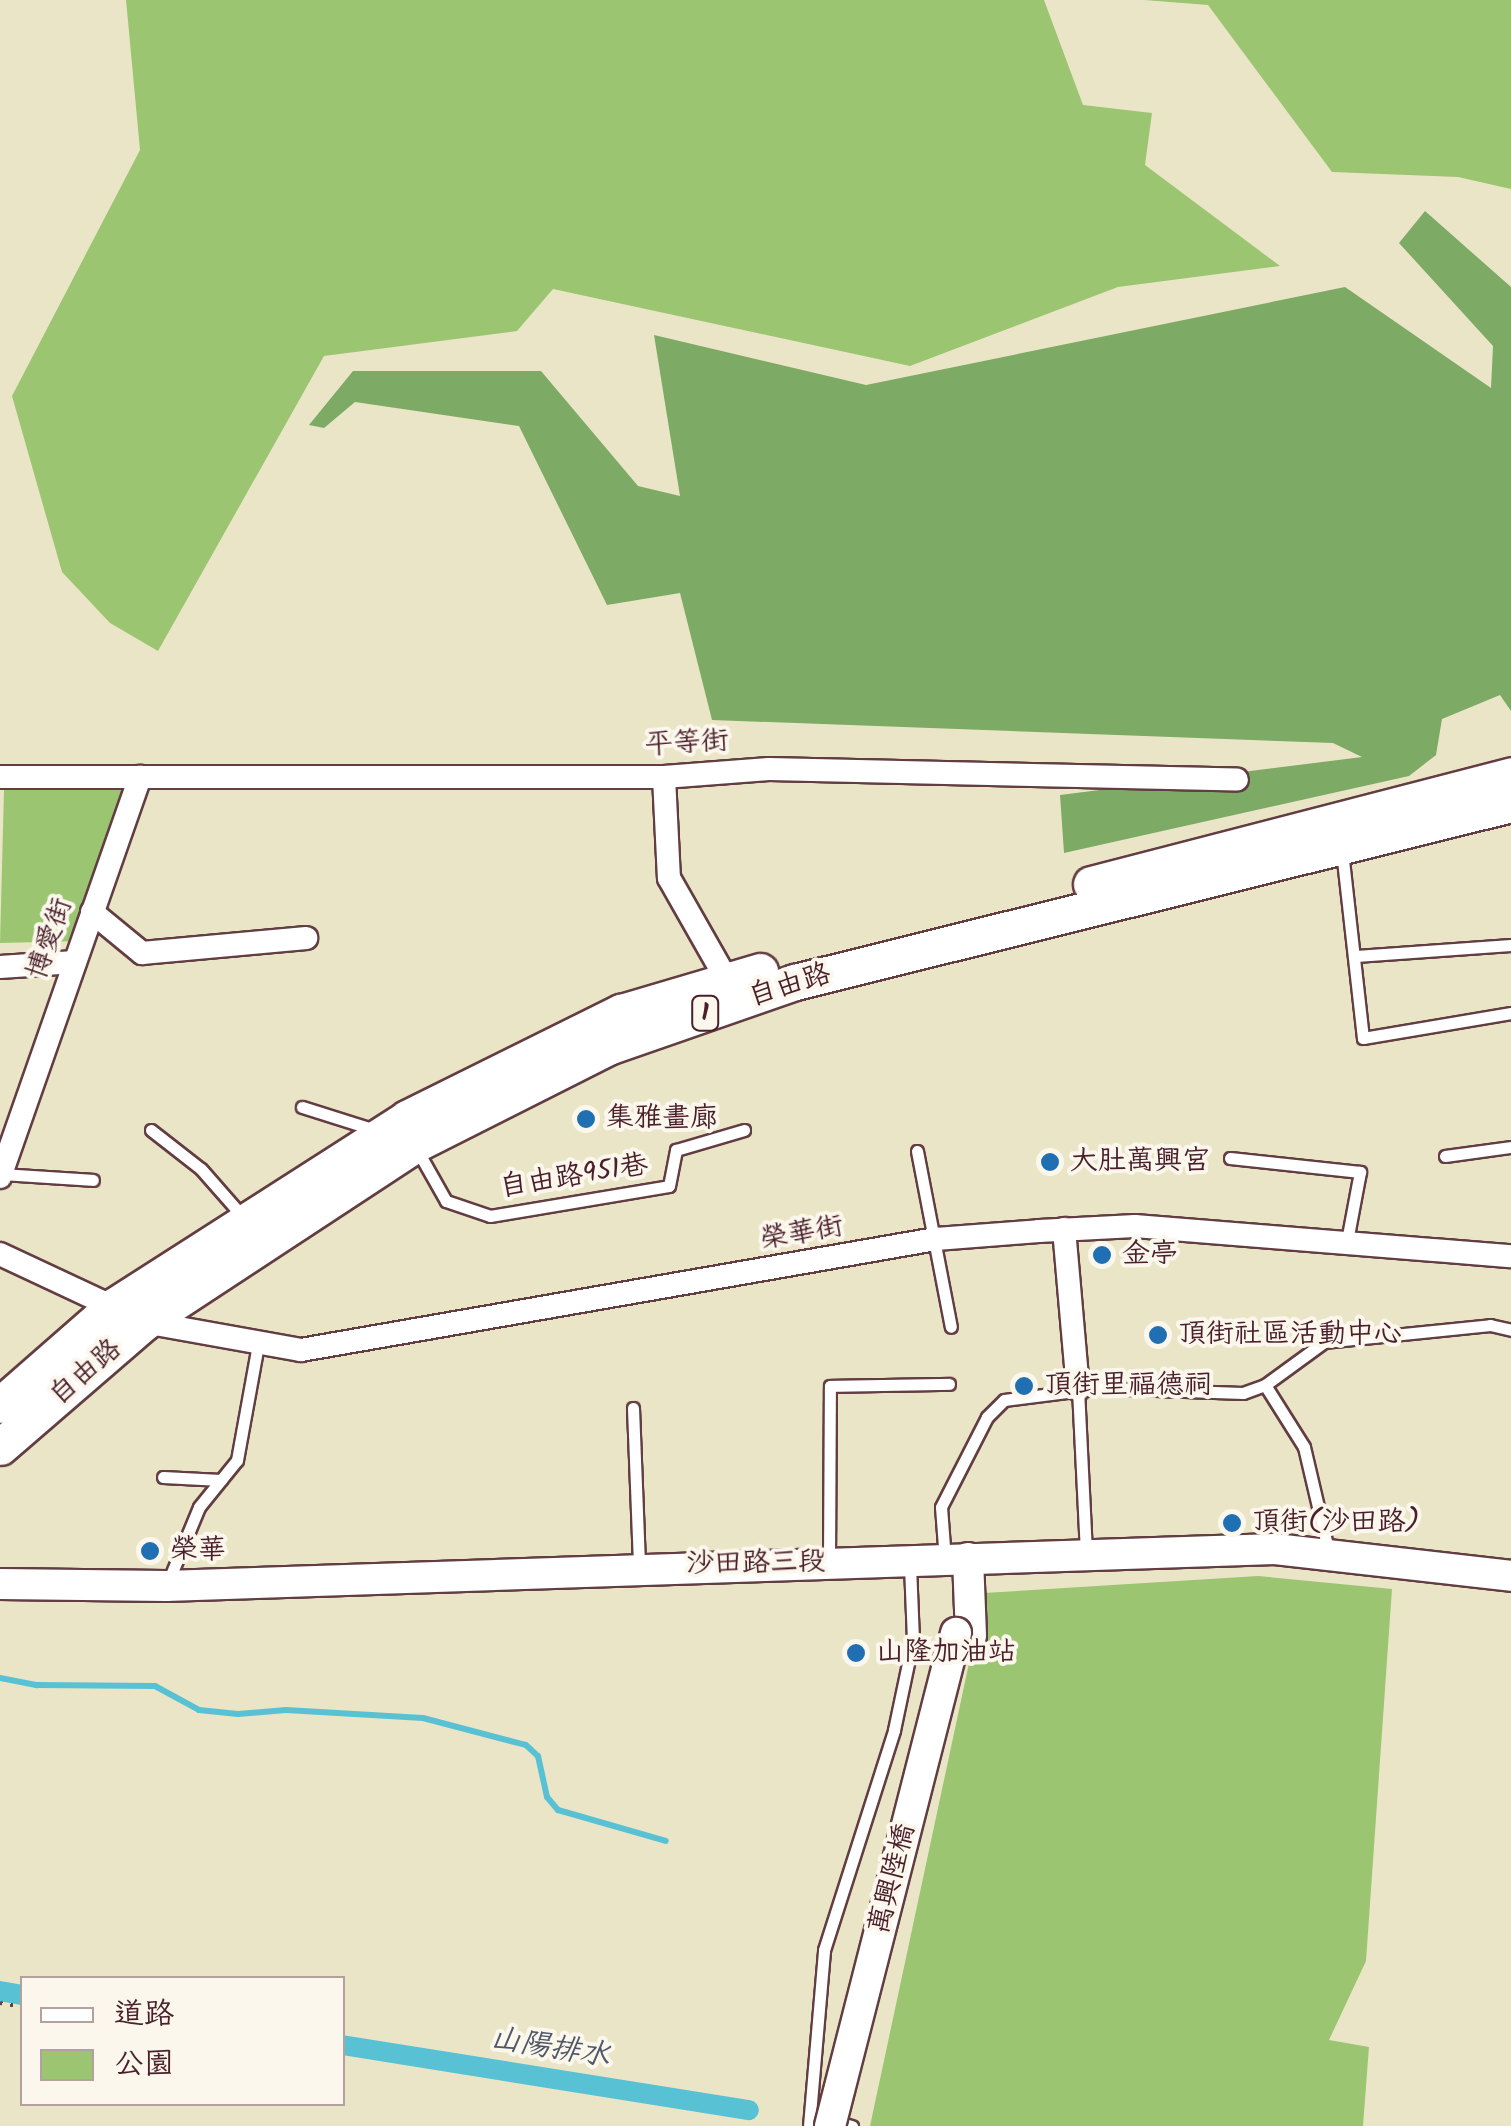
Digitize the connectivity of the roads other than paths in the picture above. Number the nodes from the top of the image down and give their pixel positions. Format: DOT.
graph roads {
  1 [pos="1511,775"];
  2 [pos="0,777"];
  3 [pos="140,777"];
  4 [pos="664,777"];
  5 [pos="1237,780"];
  6 [pos="1511,804"];
  7 [pos="1342,847"];
  8 [pos="92,912"];
  9 [pos="306,938"];
  10 [pos="1511,945"];
  11 [pos="1356,956"];
  12 [pos="75,962"];
  13 [pos="0,967"];
  14 [pos="727,980"];
  15 [pos="1511,1013"];
  16 [pos="302,1107"];
  17 [pos="448,1112"];
  18 [pos="150,1130"];
  19 [pos="744,1130"];
  20 [pos="399,1139"];
  21 [pos="1511,1147"];
  22 [pos="917,1151"];
  23 [pos="1445,1156"];
  24 [pos="1230,1158"];
  25 [pos="0,1176"];
  26 [pos="93,1180"];
  27 [pos="245,1220"];
  28 [pos="1064,1229"];
  29 [pos="936,1240"];
  30 [pos="1348,1241"];
  31 [pos="1510,1250"];
  32 [pos="0,1254"];
  33 [pos="112,1307"];
  34 [pos="145,1322"];
  35 [pos="951,1327"];
  36 [pos="1511,1330"];
  37 [pos="258,1344"];
  38 [pos="949,1384"];
  39 [pos="1265,1385"];
  40 [pos="1078,1389"];
  41 [pos="0,1405"];
  42 [pos="633,1408"];
  43 [pos="0,1448"];
  44 [pos="163,1477"];
  45 [pos="221,1480"];
  46 [pos="1086,1555"];
  47 [pos="1330,1558"];
  48 [pos="957,1559"];
  49 [pos="910,1561"];
  50 [pos="829,1563"];
  51 [pos="639,1566"];
  52 [pos="1511,1576"];
  53 [pos="0,1584"];
  54 [pos="166,1586"];
  55 [pos="964,1634"];
  56 [pos="817,2122"];
  57 [pos="851,2126"];
  1 -- 14 [label="main road, 自由路 / 1"];
  2 -- 3 [label="street, 平等街"];
  3 -- 4 [label="street, 平等街"];
  3 -- 8 [label="street, 博愛街"];
  4 -- 5 [label="street, 平等街"];
  4 -- 14 [label="street"];
  6 -- 7 [label="main road, 自由路 / 1"];
  7 -- 11 [label="lane"];
  7 -- 17 [label="main road, 自由路 / 1"];
  8 -- 9 [label="street"];
  8 -- 12 [label="street, 博愛街"];
  10 -- 11 [label="lane"];
  11 -- 15 [label="lane"];
  12 -- 13 [label="street"];
  12 -- 25 [label="street, 博愛街"];
  14 -- 17 [label="main road, 自由路 / 1"];
  16 -- 20 [label="lane"];
  17 -- 20 [label="main road, 自由路 / 1"];
  18 -- 27 [label="lane"];
  19 -- 20 [label="lane, 自由路951巷"];
  20 -- 27 [label="main road, 自由路 / 1"];
  20 -- 34 [label="main road, 自由路 / 1"];
  21 -- 23 [label="lane"];
  22 -- 29 [label="lane"];
  24 -- 30 [label="lane"];
  25 -- 26 [label="lane"];
  27 -- 33 [label="main road, 自由路 / 1"];
  28 -- 29 [label="street, 榮華街"];
  28 -- 30 [label="street, 榮華街"];
  28 -- 40 [label="street"];
  29 -- 35 [label="lane"];
  29 -- 37 [label="street, 榮華街"];
  30 -- 31 [label="street, 榮華街"];
  32 -- 33 [label="street, 榮華街"];
  33 -- 34 [label="street, 榮華街"];
  33 -- 41 [label="main road, 自由路 / 1"];
  34 -- 37 [label="street, 榮華街"];
  34 -- 43 [label="main road, 自由路 / 1"];
  36 -- 39 [label="lane"];
  37 -- 45 [label="lane"];
  38 -- 50 [label="lane"];
  39 -- 40 [label="lane"];
  39 -- 47 [label="lane"];
  40 -- 46 [label="lane"];
  40 -- 48 [label="lane"];
  42 -- 51 [label="lane"];
  44 -- 45 [label="lane"];
  45 -- 54 [label="lane"];
  46 -- 47 [label="street, 沙田路三段"];
  46 -- 48 [label="street, 沙田路三段"];
  47 -- 52 [label="street, 沙田路三段"];
  48 -- 49 [label="street, 沙田路三段"];
  48 -- 55 [label="street"];
  49 -- 50 [label="street, 沙田路三段"];
  49 -- 56 [label="lane"];
  50 -- 51 [label="street, 沙田路三段"];
  51 -- 54 [label="street, 沙田路三段"];
  53 -- 54 [label="street, 沙田路三段"];
  55 -- 56 [label="street, 萬興陸橋, bridge"];
  55 -- 57 [label="street, 萬興陸橋"];
  56 -- 57 [label="lane"];
}
